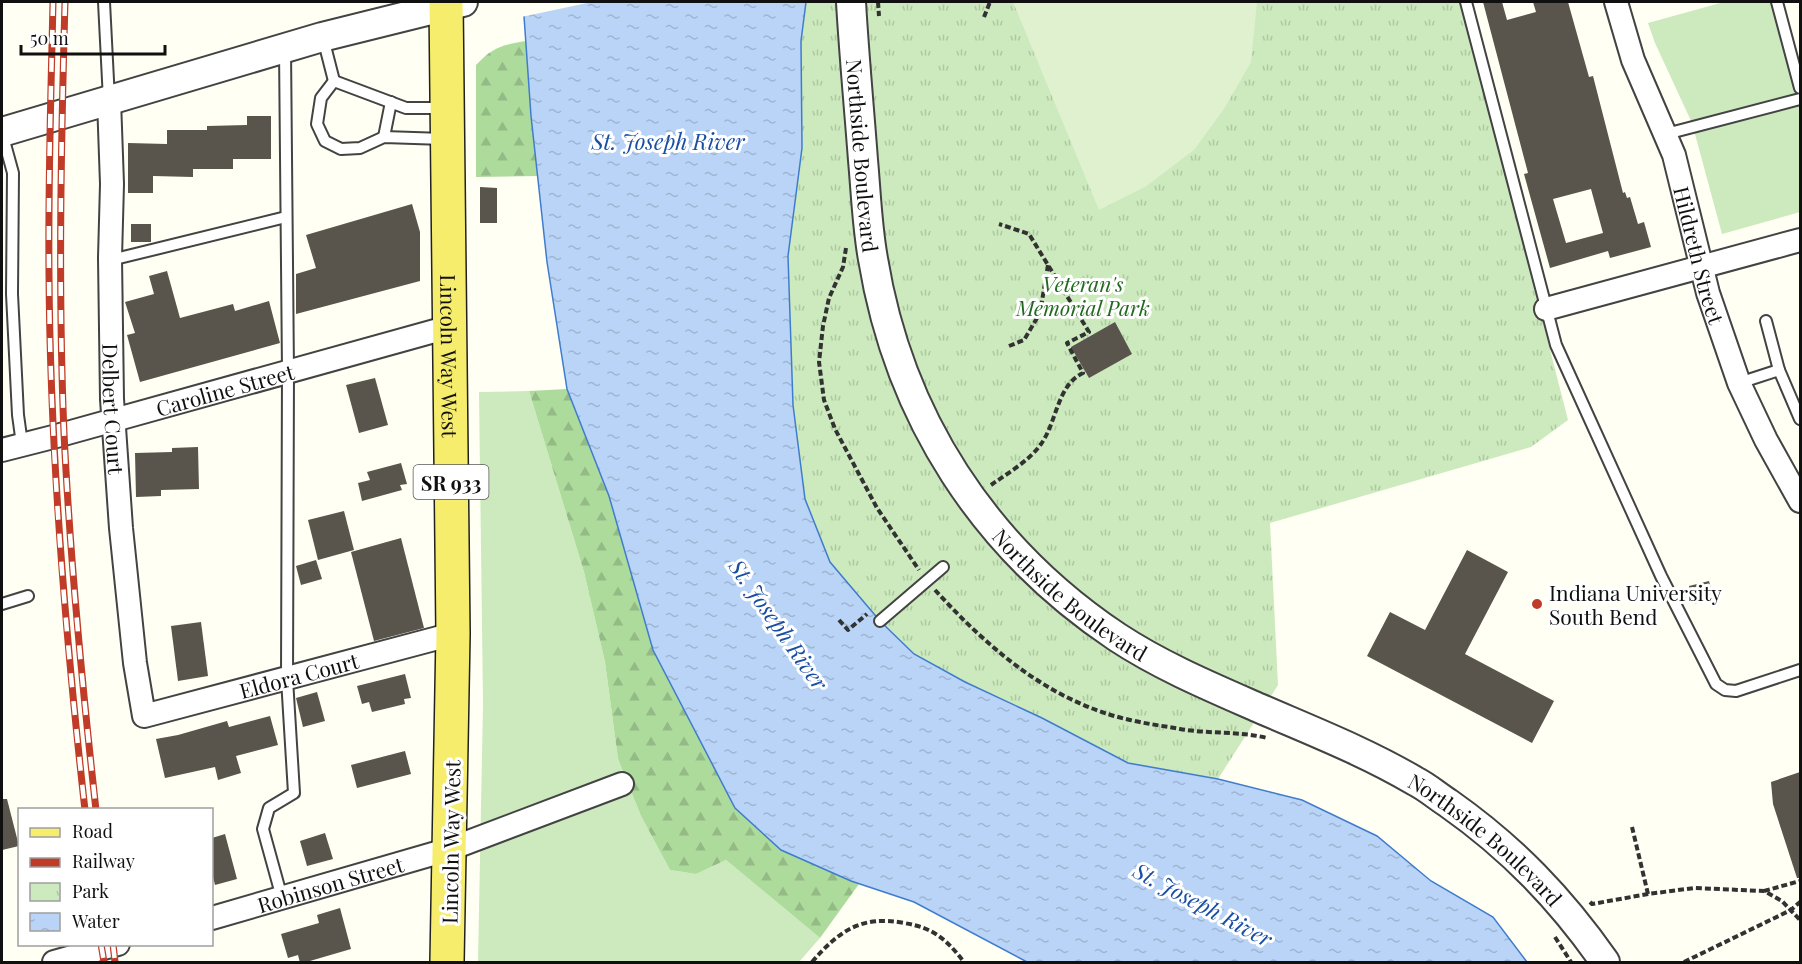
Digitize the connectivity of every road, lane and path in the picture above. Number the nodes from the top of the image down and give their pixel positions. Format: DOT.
graph roads {
  1 [pos="104,2"];
  2 [pos="851,2"];
  3 [pos="878,2"];
  4 [pos="990,2"];
  5 [pos="1466,2"];
  6 [pos="1618,2"];
  7 [pos="1777,2"];
  8 [pos="452,3"];
  9 [pos="879,16"];
  10 [pos="984,17"];
  11 [pos="322,37"];
  12 [pos="285,48"];
  13 [pos="334,81"];
  14 [pos="1800,88"];
  15 [pos="1800,99"];
  16 [pos="109,100"];
  17 [pos="390,102"];
  18 [pos="447,124"];
  19 [pos="2,133"];
  20 [pos="1666,134"];
  21 [pos="384,137"];
  22 [pos="286,217"];
  23 [pos="999,224"];
  24 [pos="1800,240"];
  25 [pos="110,258"];
  26 [pos="1048,264"];
  27 [pos="1702,267"];
  28 [pos="7,295"];
  29 [pos="1546,309"];
  30 [pos="1766,321"];
  31 [pos="449,327"];
  32 [pos="1009,346"];
  33 [pos="1779,370"];
  34 [pos="288,371"];
  35 [pos="1739,382"];
  36 [pos="114,419"];
  37 [pos="1800,419"];
  38 [pos="12,447"];
  39 [pos="971,498"];
  40 [pos="1800,501"];
  41 [pos="943,567"];
  42 [pos="28,596"];
  43 [pos="2,604"];
  44 [pos="880,621"];
  45 [pos="453,634"];
  46 [pos="1800,670"];
  47 [pos="287,679"];
  48 [pos="144,716"];
  49 [pos="622,784"];
  50 [pos="1632,827"];
  51 [pos="450,849"];
  52 [pos="1800,881"];
  53 [pos="1764,891"];
  54 [pos="1648,894"];
  55 [pos="282,898"];
  56 [pos="1800,902"];
  57 [pos="1592,904"];
  58 [pos="1791,910"];
  59 [pos="213,918"];
  60 [pos="1800,920"];
  61 [pos="114,946"];
  62 [pos="54,963"];
  63 [pos="447,963"];
  64 [pos="812,963"];
  65 [pos="964,963"];
  66 [pos="1605,963"];
  67 [pos="1684,963"];
  1 -- 16 [label="lane"];
  2 -- 39 [label="street, Northside Boulevard"];
  3 -- 9 [label="path"];
  4 -- 10 [label="path"];
  5 -- 29 [label="lane"];
  6 -- 20 [label="street, Hildreth Street"];
  7 -- 14 [label="lane"];
  8 -- 11 [label="street"];
  8 -- 18 [label="main road, Lincoln Way West / SR 933"];
  11 -- 12 [label="street"];
  11 -- 13 [label="lane"];
  12 -- 16 [label="street"];
  12 -- 22 [label="lane"];
  13 -- 17 [label="lane"];
  13 -- 21 [label="lane"];
  15 -- 20 [label="lane"];
  16 -- 19 [label="street"];
  16 -- 25 [label="street, Delbert Court"];
  17 -- 18 [label="lane"];
  17 -- 21 [label="lane"];
  18 -- 21 [label="lane"];
  18 -- 31 [label="main road, Lincoln Way West / SR 933"];
  19 -- 28 [label="lane"];
  20 -- 27 [label="street, Hildreth Street"];
  22 -- 25 [label="lane"];
  22 -- 34 [label="lane"];
  23 -- 26 [label="path"];
  24 -- 27 [label="street"];
  25 -- 36 [label="street, Delbert Court"];
  26 -- 32 [label="path"];
  26 -- 39 [label="path"];
  27 -- 29 [label="street"];
  27 -- 35 [label="street, Hildreth Street"];
  28 -- 38 [label="lane"];
  29 -- 46 [label="lane"];
  30 -- 33 [label="lane"];
  31 -- 34 [label="street, Caroline Street"];
  31 -- 45 [label="main road, Lincoln Way West / SR 933"];
  33 -- 35 [label="lane"];
  33 -- 37 [label="lane"];
  34 -- 36 [label="street, Caroline Street"];
  34 -- 47 [label="lane"];
  35 -- 40 [label="street, Hildreth Street"];
  36 -- 38 [label="street, Caroline Street"];
  36 -- 48 [label="street, Delbert Court"];
  39 -- 66 [label="street, Northside Boulevard"];
  41 -- 44 [label="lane"];
  42 -- 43 [label="lane"];
  45 -- 47 [label="street, Eldora Court"];
  45 -- 51 [label="main road, Lincoln Way West / SR 933"];
  47 -- 48 [label="street, Eldora Court"];
  47 -- 55 [label="lane"];
  49 -- 51 [label="street, Robinson Street"];
  50 -- 54 [label="path"];
  51 -- 55 [label="street, Robinson Street"];
  51 -- 63 [label="main road, Lincoln Way West / SR 933"];
  52 -- 53 [label="path"];
  53 -- 54 [label="path"];
  53 -- 58 [label="path"];
  54 -- 57 [label="path"];
  55 -- 59 [label="street, Robinson Street"];
  56 -- 58 [label="path"];
  58 -- 60 [label="path"];
  58 -- 67 [label="path"];
  61 -- 62 [label="street"];
  64 -- 65 [label="path"];
}
